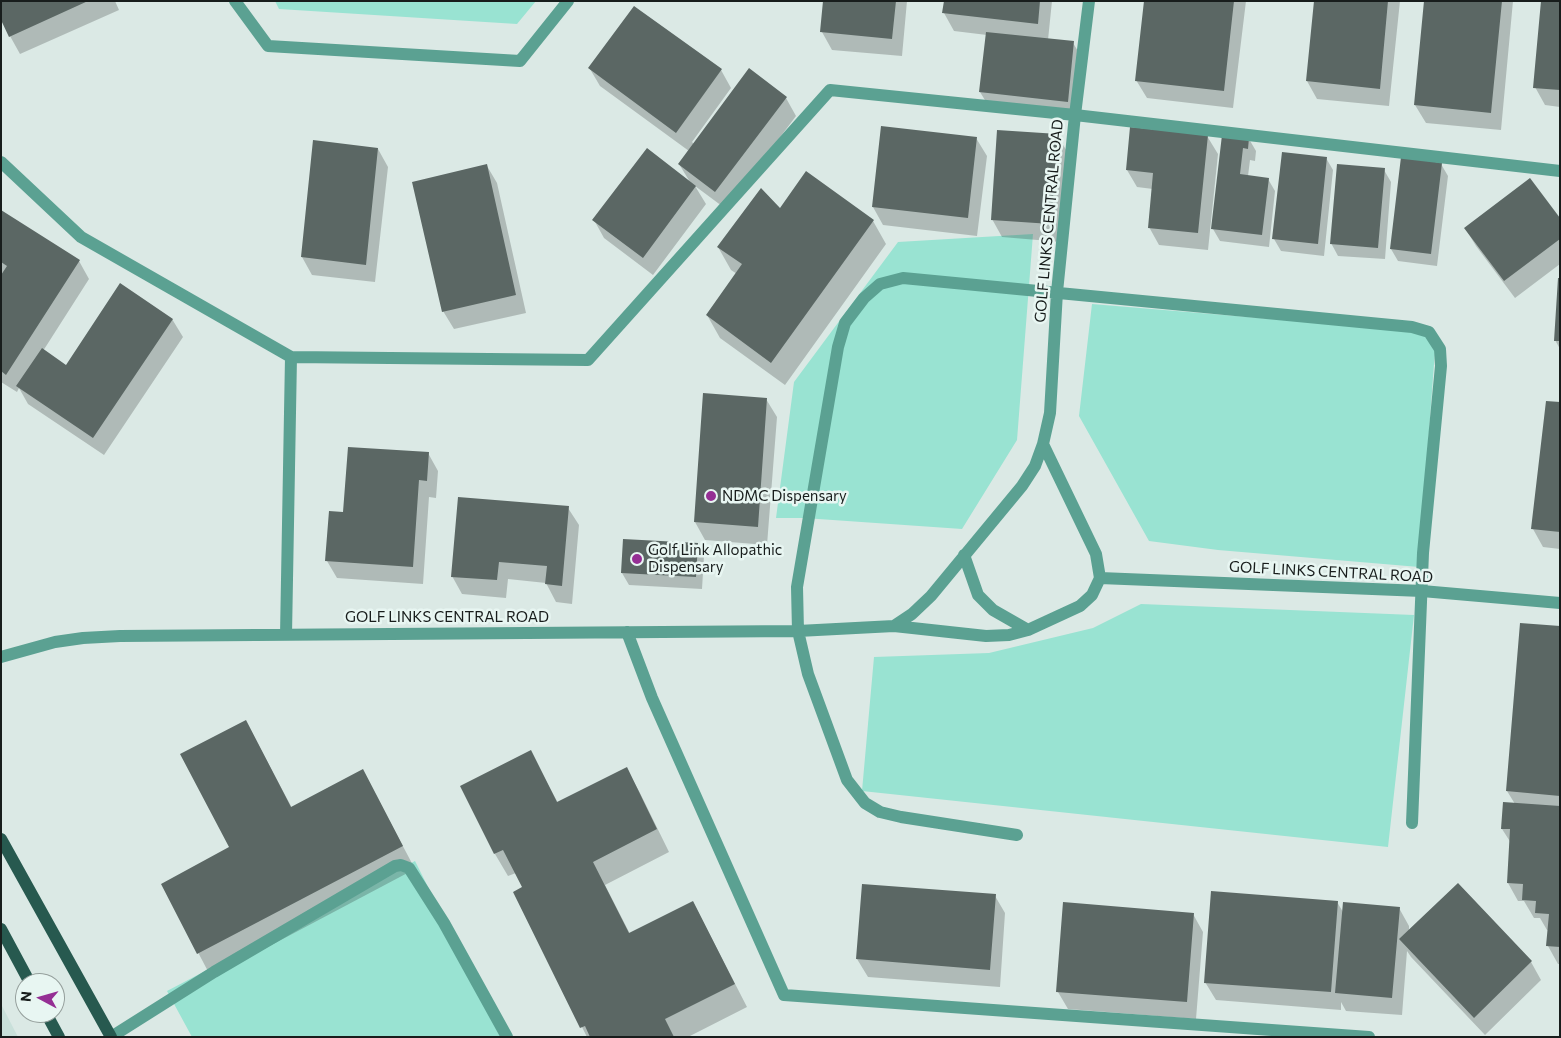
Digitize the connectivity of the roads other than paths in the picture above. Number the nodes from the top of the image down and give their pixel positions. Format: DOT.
graph roads {
  1 [pos="235,1"];
  2 [pos="568,1"];
  3 [pos="1089,1"];
  4 [pos="1075,115"];
  5 [pos="1,162"];
  6 [pos="1560,172"];
  7 [pos="1057,292"];
  8 [pos="291,357"];
  9 [pos="1043,444"];
  10 [pos="964,555"];
  11 [pos="1100,578"];
  12 [pos="1422,592"];
  13 [pos="1560,603"];
  14 [pos="894,626"];
  15 [pos="1028,630"];
  16 [pos="798,631"];
  17 [pos="627,632"];
  18 [pos="286,635"];
  19 [pos="1,657"];
  20 [pos="1412,823"];
  21 [pos="1018,835"];
  22 [pos="1,839"];
  23 [pos="1,928"];
  24 [pos="25,973"];
  25 [pos="51,1023"];
  26 [pos="59,1037"];
  27 [pos="111,1037"];
  28 [pos="507,1037"];
  29 [pos="1369,1037"];
  1 -- 2 [label="street"];
  3 -- 4 [label="street, GOLF LINKS CENTRAL ROAD"];
  4 -- 6 [label="street"];
  4 -- 7 [label="street, GOLF LINKS CENTRAL ROAD"];
  4 -- 8 [label="street"];
  5 -- 8 [label="street"];
  7 -- 9 [label="street, GOLF LINKS CENTRAL ROAD"];
  7 -- 12 [label="street"];
  7 -- 16 [label="street"];
  8 -- 18 [label="street"];
  9 -- 10 [label="street, GOLF LINKS CENTRAL ROAD"];
  9 -- 11 [label="street"];
  10 -- 14 [label="street, GOLF LINKS CENTRAL ROAD"];
  10 -- 15 [label="street"];
  11 -- 12 [label="street, GOLF LINKS CENTRAL ROAD"];
  11 -- 15 [label="street, GOLF LINKS CENTRAL ROAD"];
  12 -- 13 [label="street, GOLF LINKS CENTRAL ROAD"];
  12 -- 20 [label="street"];
  14 -- 15 [label="street, GOLF LINKS CENTRAL ROAD"];
  14 -- 16 [label="street, GOLF LINKS CENTRAL ROAD"];
  16 -- 17 [label="street, GOLF LINKS CENTRAL ROAD"];
  16 -- 21 [label="street"];
  17 -- 18 [label="street, GOLF LINKS CENTRAL ROAD"];
  17 -- 29 [label="street"];
  18 -- 19 [label="street, GOLF LINKS CENTRAL ROAD"];
  22 -- 27 [label="main road"];
  23 -- 24 [label="main road"];
  25 -- 26 [label="main road"];
  27 -- 28 [label="street"];
}
